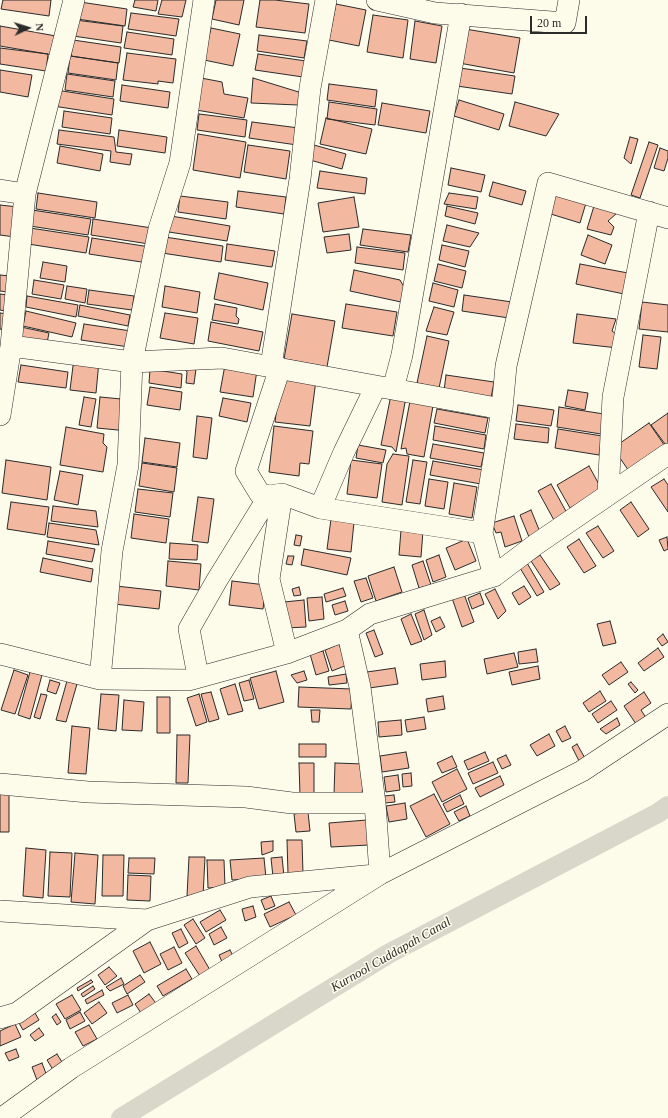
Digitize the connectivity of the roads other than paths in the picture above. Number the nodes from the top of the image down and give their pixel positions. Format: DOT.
graph roads {
  1 [pos="74,0"];
  2 [pos="204,0"];
  3 [pos="326,0"];
  4 [pos="377,0"];
  5 [pos="569,0"];
  6 [pos="440,6"];
  7 [pos="461,14"];
  8 [pos="0,190"];
  9 [pos="25,194"];
  10 [pos="658,215"];
  11 [pos="11,346"];
  12 [pos="132,362"];
  13 [pos="276,367"];
  14 [pos="385,388"];
  15 [pos="502,409"];
  16 [pos="0,414"];
  17 [pos="668,454"];
  18 [pos="276,495"];
  19 [pos="608,495"];
  20 [pos="320,508"];
  21 [pos="482,532"];
  22 [pos="494,576"];
  23 [pos="347,630"];
  24 [pos="287,652"];
  25 [pos="0,654"];
  26 [pos="198,676"];
  27 [pos="100,679"];
  28 [pos="668,714"];
  29 [pos="0,784"];
  30 [pos="376,803"];
  31 [pos="380,874"];
  32 [pos="0,911"];
  33 [pos="147,920"];
  34 [pos="0,1018"];
  35 [pos="2,1118"];
  1 -- 9 [label="street"];
  2 -- 12 [label="street"];
  3 -- 13 [label="street"];
  4 -- 6 [label="street"];
  5 -- 7 [label="street"];
  6 -- 7 [label="street"];
  7 -- 14 [label="street"];
  8 -- 9 [label="street"];
  9 -- 11 [label="street"];
  10 -- 15 [label="street"];
  10 -- 19 [label="street"];
  11 -- 12 [label="street"];
  11 -- 16 [label="street"];
  12 -- 13 [label="street"];
  12 -- 27 [label="street"];
  13 -- 14 [label="street"];
  13 -- 18 [label="street"];
  14 -- 15 [label="street"];
  14 -- 20 [label="street"];
  15 -- 21 [label="street"];
  17 -- 19 [label="street"];
  18 -- 20 [label="street"];
  18 -- 24 [label="street"];
  18 -- 26 [label="street"];
  19 -- 22 [label="street"];
  20 -- 21 [label="street"];
  21 -- 22 [label="street"];
  22 -- 23 [label="street"];
  23 -- 24 [label="street"];
  23 -- 30 [label="street"];
  24 -- 26 [label="street"];
  25 -- 27 [label="street"];
  26 -- 27 [label="street"];
  28 -- 31 [label="street"];
  29 -- 30 [label="street"];
  30 -- 31 [label="street"];
  31 -- 33 [label="street"];
  31 -- 35 [label="street"];
  32 -- 33 [label="street"];
  33 -- 34 [label="street"];
}
